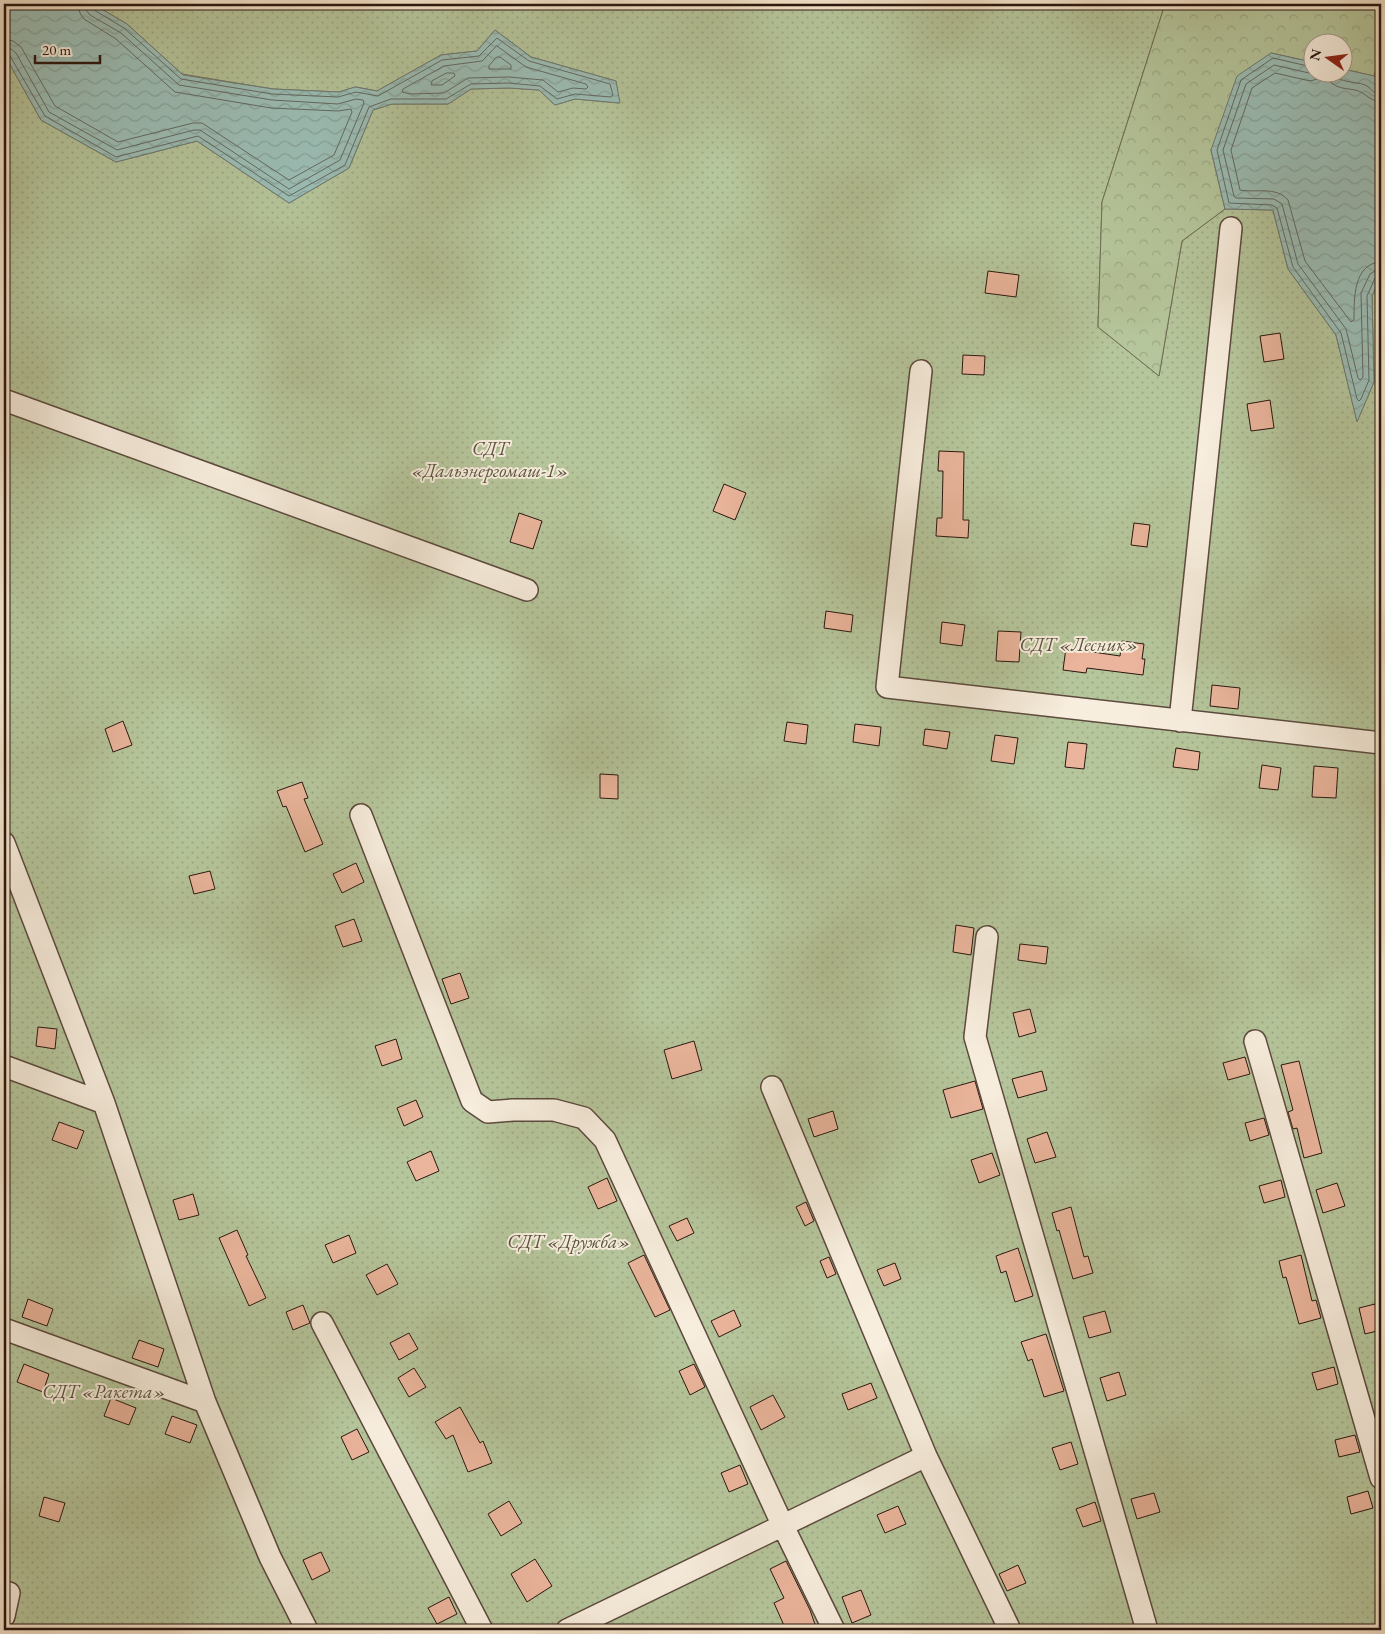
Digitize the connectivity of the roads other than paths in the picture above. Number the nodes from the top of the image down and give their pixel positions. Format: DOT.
graph roads {
  1 [pos="1231,228"];
  2 [pos="921,371"];
  3 [pos="4,400"];
  4 [pos="527,590"];
  5 [pos="1180,721"];
  6 [pos="1381,743"];
  7 [pos="361,815"];
  8 [pos="4,843"];
  9 [pos="988,937"];
  10 [pos="1255,1041"];
  11 [pos="4,1066"];
  12 [pos="772,1087"];
  13 [pos="104,1103"];
  14 [pos="322,1323"];
  15 [pos="4,1329"];
  16 [pos="205,1402"];
  17 [pos="926,1456"];
  18 [pos="1381,1478"];
  19 [pos="783,1526"];
  20 [pos="9,1593"];
  21 [pos="4,1616"];
  22 [pos="307,1630"];
  23 [pos="482,1630"];
  24 [pos="567,1630"];
  25 [pos="834,1630"];
  26 [pos="1010,1630"];
  27 [pos="1147,1630"];
  1 -- 5 [label="lane"];
  2 -- 5 [label="lane"];
  3 -- 4 [label="lane"];
  5 -- 6 [label="lane"];
  7 -- 19 [label="lane"];
  8 -- 13 [label="lane"];
  9 -- 27 [label="lane"];
  10 -- 18 [label="lane"];
  11 -- 13 [label="lane"];
  12 -- 17 [label="lane"];
  13 -- 16 [label="lane"];
  14 -- 23 [label="lane"];
  15 -- 16 [label="lane"];
  16 -- 22 [label="lane"];
  17 -- 19 [label="lane"];
  17 -- 26 [label="lane"];
  19 -- 24 [label="lane"];
  19 -- 25 [label="lane"];
  20 -- 21 [label="lane"];
}
